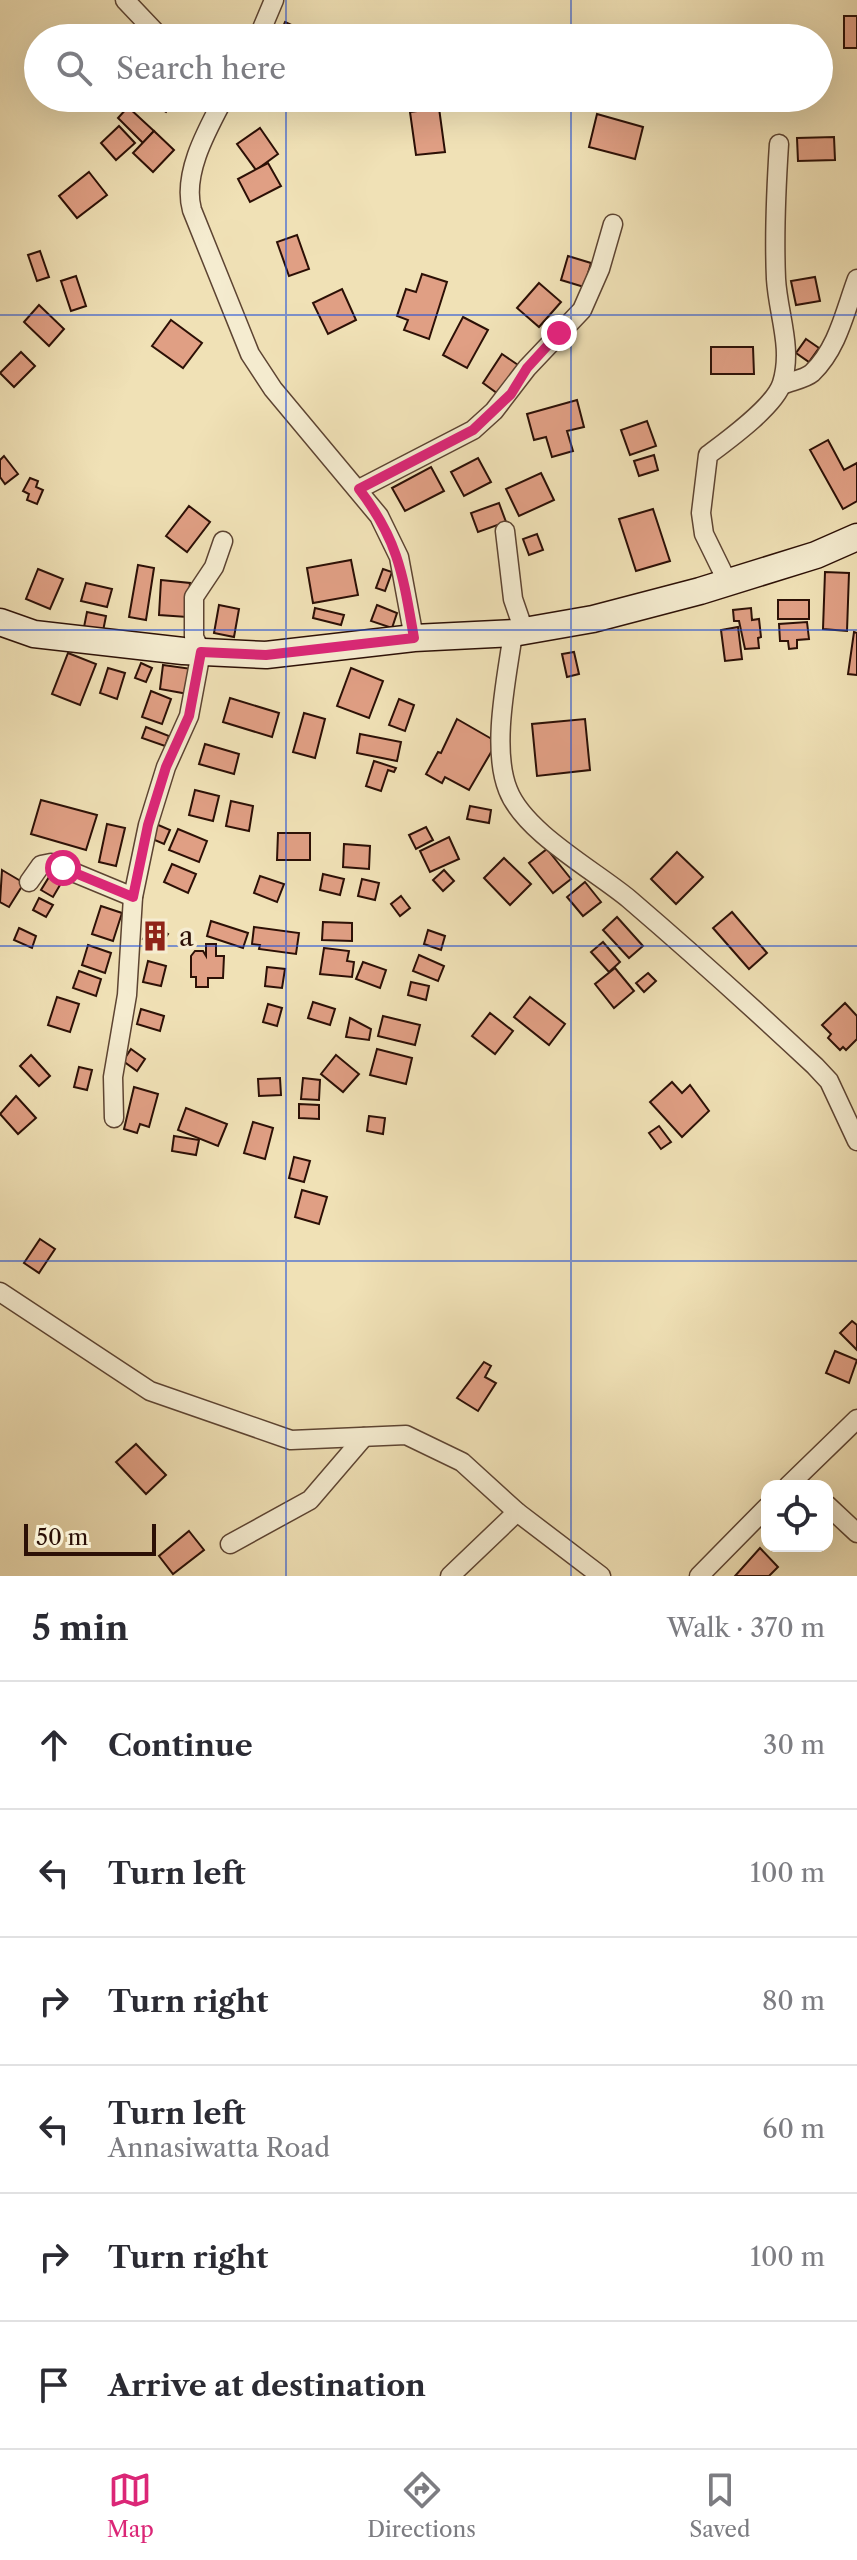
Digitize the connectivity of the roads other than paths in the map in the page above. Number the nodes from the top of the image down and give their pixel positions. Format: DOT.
graph roads {
  1 [pos="125,0"];
  2 [pos="274,0"];
  3 [pos="148,24"];
  4 [pos="264,24"];
  5 [pos="216,112"];
  6 [pos="779,144"];
  7 [pos="613,224"];
  8 [pos="857,279"];
  9 [pos="782,385"];
  10 [pos="359,489"];
  11 [pos="505,531"];
  12 [pos="857,537"];
  13 [pos="223,541"];
  14 [pos="728,583"];
  15 [pos="0,622"];
  16 [pos="519,632"];
  17 [pos="414,638"];
  18 [pos="201,652"];
  19 [pos="29,882"];
  20 [pos="133,897"];
  21 [pos="114,1118"];
  22 [pos="857,1141"];
  23 [pos="0,1292"];
  24 [pos="857,1419"];
  25 [pos="364,1437"];
  26 [pos="800,1480"];
  27 [pos="833,1511"];
  28 [pos="517,1512"];
  29 [pos="761,1513"];
  30 [pos="857,1533"];
  31 [pos="230,1544"];
  32 [pos="450,1576"];
  33 [pos="601,1576"];
  34 [pos="699,1576"];
  1 -- 3 [label="street"];
  2 -- 4 [label="street"];
  5 -- 10 [label="street"];
  6 -- 9 [label="street"];
  7 -- 10 [label="street"];
  8 -- 9 [label="street"];
  9 -- 14 [label="street"];
  10 -- 17 [label="street"];
  11 -- 16 [label="street"];
  12 -- 14 [label="street"];
  13 -- 18 [label="street"];
  14 -- 16 [label="street"];
  15 -- 18 [label="street"];
  16 -- 17 [label="street"];
  16 -- 22 [label="street"];
  17 -- 18 [label="street"];
  18 -- 20 [label="street"];
  19 -- 20 [label="street"];
  20 -- 21 [label="street"];
  23 -- 25 [label="street"];
  24 -- 26 [label="street"];
  25 -- 28 [label="street"];
  25 -- 31 [label="street"];
  27 -- 30 [label="street"];
  28 -- 32 [label="street"];
  28 -- 33 [label="street"];
  29 -- 34 [label="street"];
}
